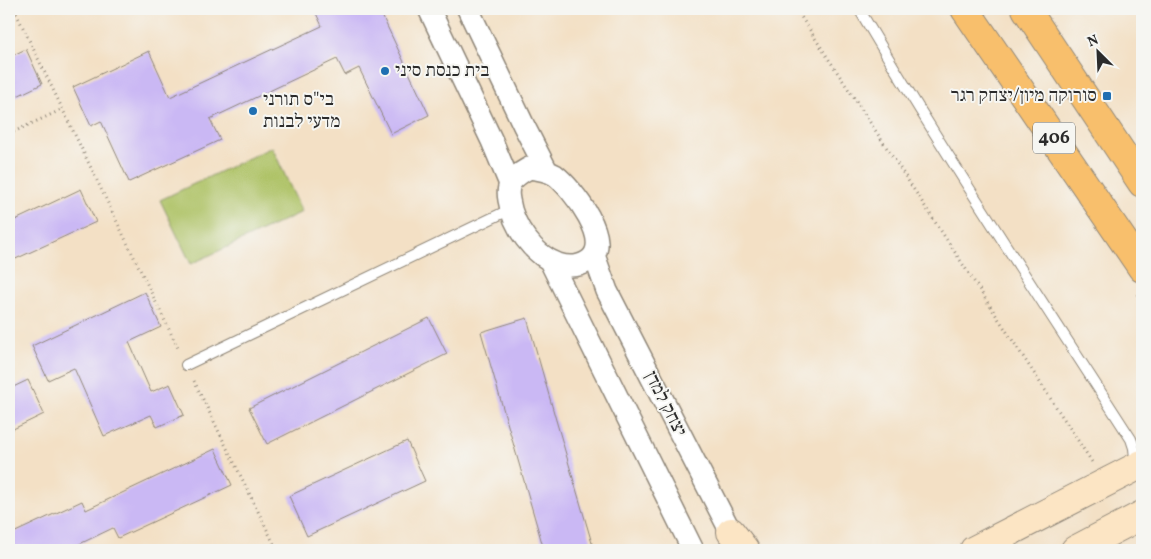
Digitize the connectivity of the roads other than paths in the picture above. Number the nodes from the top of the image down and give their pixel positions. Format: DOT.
graph roads {
  1 [pos="429,9"];
  2 [pos="468,9"];
  3 [pos="859,9"];
  4 [pos="965,9"];
  5 [pos="1026,9"];
  6 [pos="547,171"];
  7 [pos="1142,183"];
  8 [pos="510,184"];
  9 [pos="511,209"];
  10 [pos="594,255"];
  11 [pos="550,261"];
  12 [pos="1142,268"];
  13 [pos="186,365"];
  14 [pos="1125,473"];
  15 [pos="1142,515"];
  16 [pos="739,544"];
  17 [pos="693,550"];
  18 [pos="974,550"];
  19 [pos="1075,550"];
  1 -- 8 [label="street"];
  2 -- 6 [label="street"];
  3 -- 14 [label="lane"];
  4 -- 12 [label="main road, 406"];
  5 -- 7 [label="main road, 406"];
  6 -- 8 [label="street"];
  6 -- 10 [label="street"];
  8 -- 9 [label="street"];
  9 -- 11 [label="street"];
  9 -- 13 [label="lane"];
  10 -- 11 [label="street"];
  10 -- 16 [label="street, יצחק למדן"];
  11 -- 17 [label="street, יצחק למדן"];
  14 -- 18 [label="street"];
  15 -- 19 [label="street"];
}
